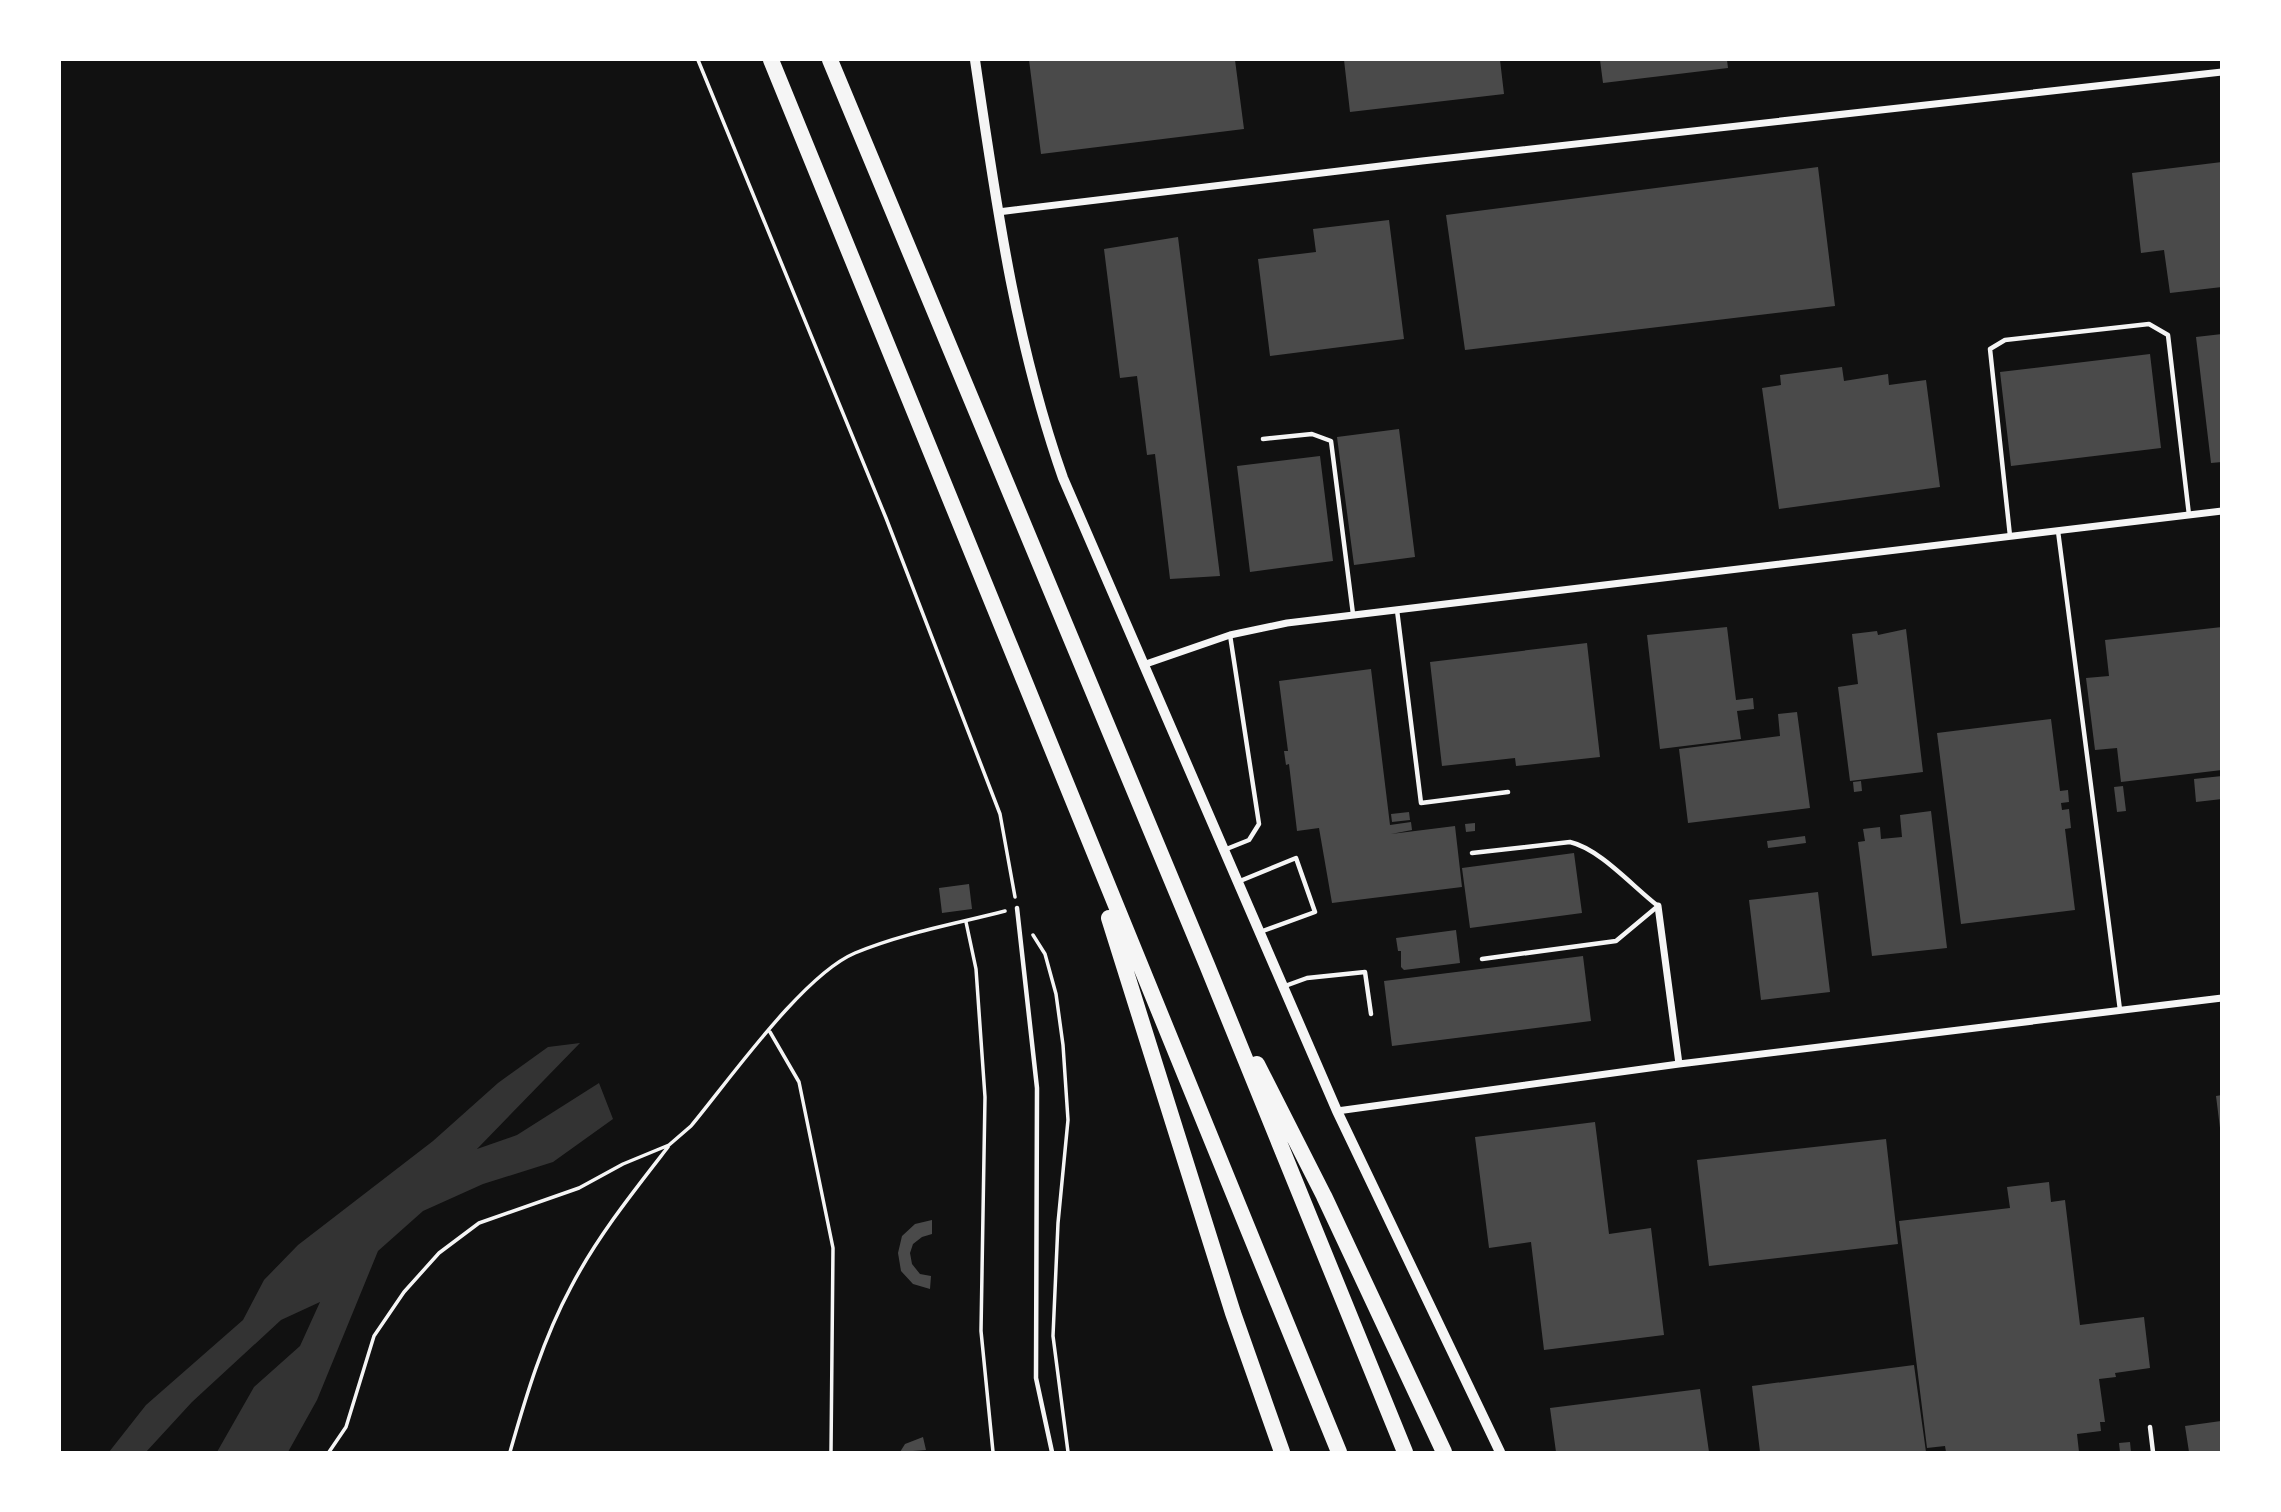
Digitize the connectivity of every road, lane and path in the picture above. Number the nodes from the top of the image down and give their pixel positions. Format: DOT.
graph roads {
  1 [pos="698,60"];
  2 [pos="771,60"];
  3 [pos="830,60"];
  4 [pos="975,60"];
  5 [pos="2221,72"];
  6 [pos="998,212"];
  7 [pos="1263,439"];
  8 [pos="2221,511"];
  9 [pos="2189,515"];
  10 [pos="2058,530"];
  11 [pos="2010,536"];
  12 [pos="1396,609"];
  13 [pos="1353,615"];
  14 [pos="1230,635"];
  15 [pos="1143,665"];
  16 [pos="1508,792"];
  17 [pos="1070,799"];
  18 [pos="1224,850"];
  19 [pos="1472,853"];
  20 [pos="1238,882"];
  21 [pos="1658,906"];
  22 [pos="1017,908"];
  23 [pos="966,922"];
  24 [pos="1259,933"];
  25 [pos="1482,959"];
  26 [pos="1207,965"];
  27 [pos="1283,987"];
  28 [pos="2221,998"];
  29 [pos="2120,1010"];
  30 [pos="1371,1014"];
  31 [pos="770,1032"];
  32 [pos="1679,1064"];
  33 [pos="1337,1111"];
  34 [pos="669,1145"];
  35 [pos="2150,1427"];
  36 [pos="329,1452"];
  37 [pos="510,1452"];
  38 [pos="831,1452"];
  39 [pos="993,1452"];
  40 [pos="1052,1452"];
  41 [pos="1068,1452"];
  42 [pos="1282,1452"];
  43 [pos="1339,1452"];
  44 [pos="1405,1452"];
  45 [pos="1444,1452"];
  46 [pos="1500,1452"];
  47 [pos="2153,1452"];
  1 -- 22 [label="path"];
  2 -- 17 [label="highway"];
  3 -- 26 [label="highway"];
  4 -- 6 [label="street"];
  5 -- 6 [label="street"];
  6 -- 15 [label="street"];
  7 -- 13 [label="lane"];
  8 -- 9 [label="street"];
  9 -- 10 [label="street"];
  9 -- 11 [label="lane"];
  10 -- 11 [label="street"];
  10 -- 29 [label="lane"];
  11 -- 12 [label="street"];
  12 -- 13 [label="street"];
  12 -- 16 [label="lane"];
  13 -- 14 [label="street"];
  14 -- 15 [label="street"];
  14 -- 18 [label="lane"];
  15 -- 18 [label="street"];
  17 -- 42 [label="highway"];
  17 -- 43 [label="highway"];
  18 -- 20 [label="street"];
  19 -- 21 [label="lane"];
  20 -- 24 [label="street"];
  20 -- 24 [label="lane"];
  21 -- 25 [label="lane"];
  21 -- 32 [label="street"];
  22 -- 23 [label="path"];
  22 -- 40 [label="lane"];
  22 -- 41 [label="path"];
  23 -- 31 [label="path"];
  23 -- 39 [label="path"];
  24 -- 27 [label="street"];
  26 -- 44 [label="highway"];
  26 -- 45 [label="highway"];
  27 -- 30 [label="lane"];
  27 -- 33 [label="street"];
  28 -- 29 [label="street"];
  29 -- 32 [label="street"];
  31 -- 34 [label="path"];
  31 -- 38 [label="path"];
  32 -- 33 [label="street"];
  33 -- 46 [label="street"];
  34 -- 36 [label="path"];
  34 -- 37 [label="path"];
  35 -- 47 [label="lane"];
}
